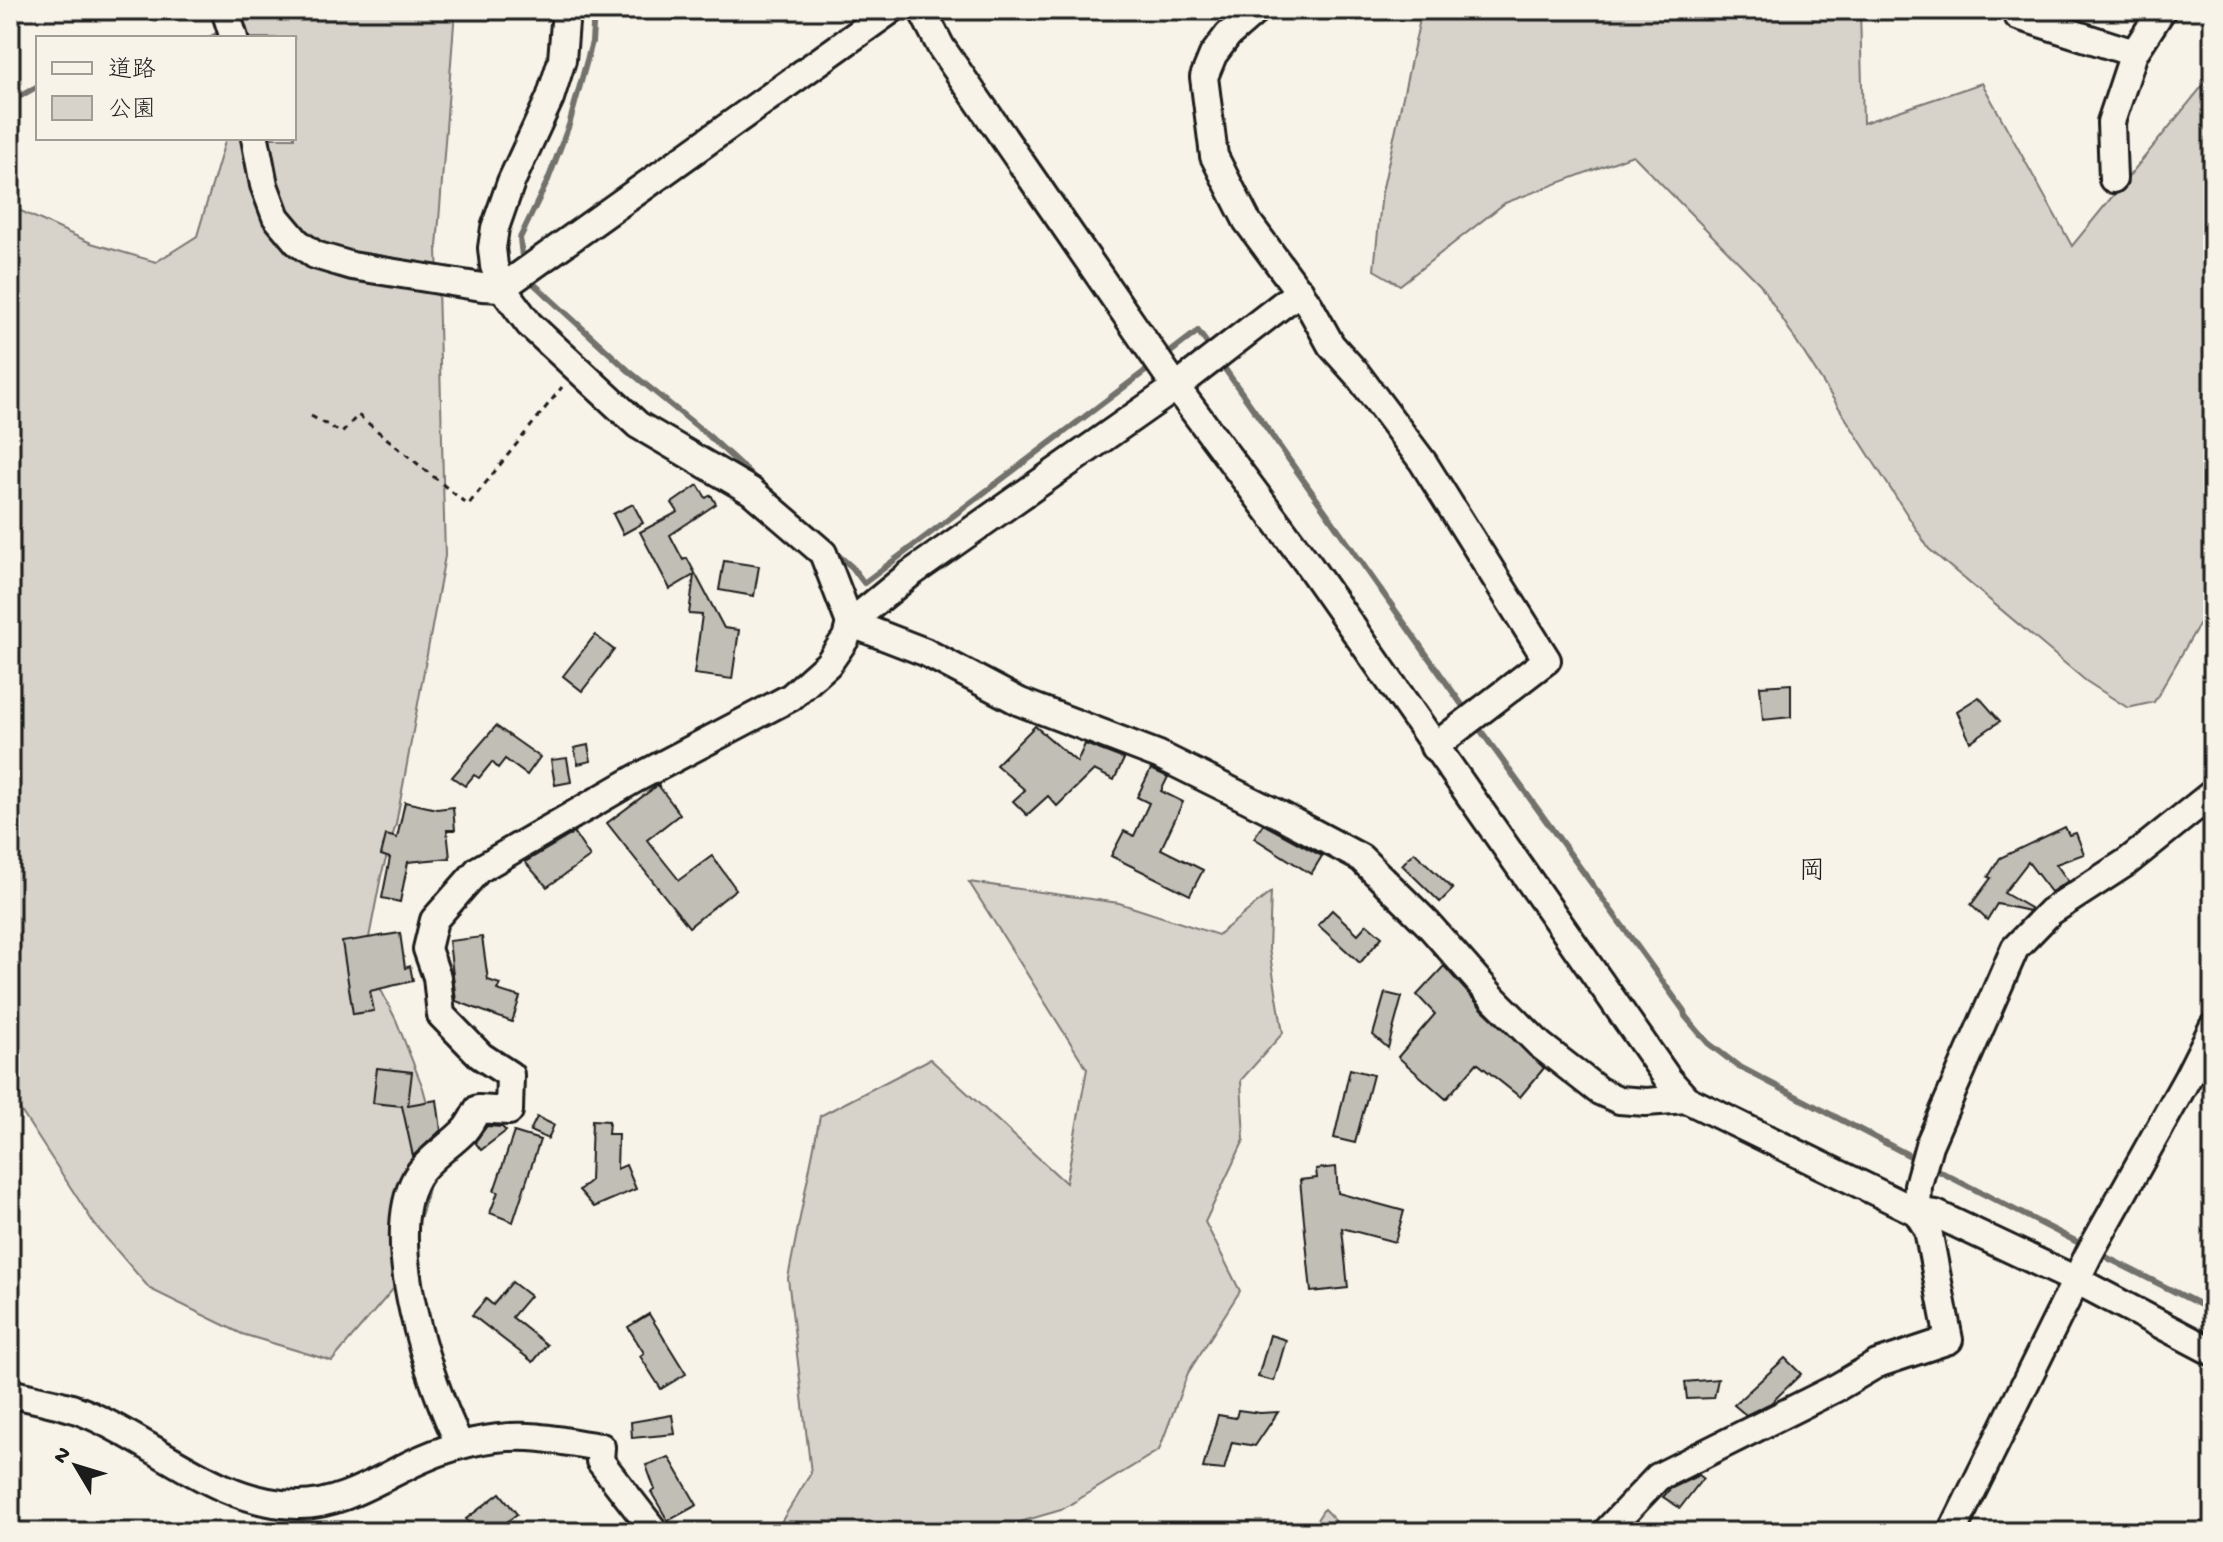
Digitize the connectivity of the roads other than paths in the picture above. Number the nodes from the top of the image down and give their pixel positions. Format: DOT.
graph roads {
  1 [pos="225,10"];
  2 [pos="566,10"];
  3 [pos="891,10"];
  4 [pos="922,10"];
  5 [pos="1252,10"];
  6 [pos="2162,10"];
  7 [pos="2018,16"];
  8 [pos="233,36"];
  9 [pos="2134,53"];
  10 [pos="255,140"];
  11 [pos="2113,179"];
  12 [pos="502,288"];
  13 [pos="1300,291"];
  14 [pos="1176,387"];
  15 [pos="850,623"];
  16 [pos="1434,747"];
  17 [pos="2213,793"];
  18 [pos="2213,1027"];
  19 [pos="1686,1099"];
  20 [pos="1917,1212"];
  21 [pos="2076,1280"];
  22 [pos="2213,1352"];
  23 [pos="10,1393"];
  24 [pos="460,1445"];
  25 [pos="655,1532"];
  26 [pos="1606,1532"];
  27 [pos="1952,1532"];
  1 -- 8 [label="street"];
  2 -- 12 [label="street"];
  3 -- 12 [label="street"];
  4 -- 14 [label="street"];
  5 -- 13 [label="street"];
  6 -- 9 [label="street"];
  7 -- 9 [label="street"];
  9 -- 11 [label="street"];
  10 -- 12 [label="street"];
  12 -- 15 [label="street"];
  13 -- 14 [label="street"];
  13 -- 16 [label="street"];
  14 -- 15 [label="street"];
  14 -- 16 [label="street"];
  15 -- 19 [label="street"];
  15 -- 24 [label="street"];
  16 -- 19 [label="street"];
  17 -- 20 [label="street"];
  18 -- 21 [label="street"];
  19 -- 20 [label="street"];
  20 -- 21 [label="street"];
  20 -- 26 [label="street"];
  21 -- 22 [label="street"];
  21 -- 27 [label="street"];
  23 -- 24 [label="street"];
  24 -- 25 [label="street"];
}
